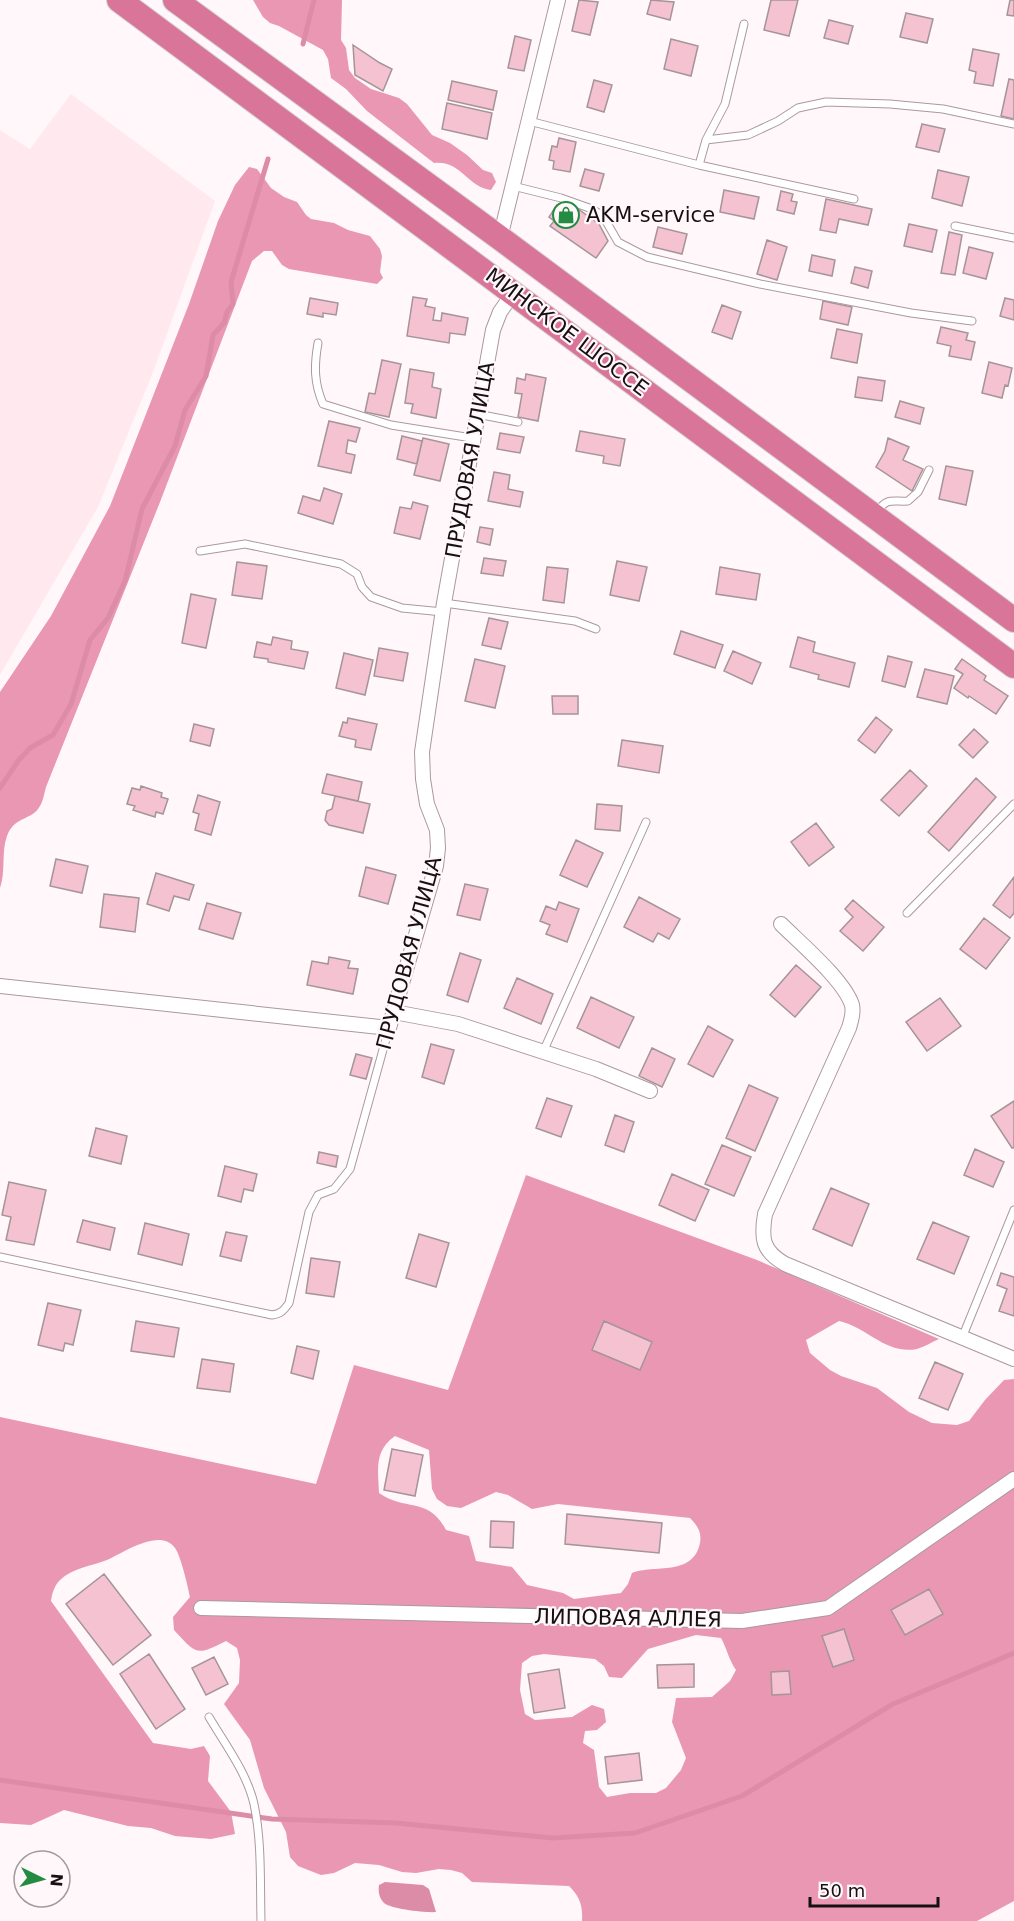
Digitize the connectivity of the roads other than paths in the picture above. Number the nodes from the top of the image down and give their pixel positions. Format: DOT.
graph roads {
  1 [pos="119,0"];
  2 [pos="175,0"];
  3 [pos="558,0"];
  4 [pos="744,24"];
  5 [pos="529,121"];
  6 [pos="1014,124"];
  7 [pos="706,140"];
  8 [pos="699,165"];
  9 [pos="513,186"];
  10 [pos="855,200"];
  11 [pos="955,226"];
  12 [pos="500,238"];
  13 [pos="1014,238"];
  14 [pos="514,292"];
  15 [pos="972,321"];
  16 [pos="318,343"];
  17 [pos="477,414"];
  18 [pos="518,422"];
  19 [pos="472,438"];
  20 [pos="929,470"];
  21 [pos="874,516"];
  22 [pos="200,551"];
  23 [pos="443,608"];
  24 [pos="1014,620"];
  25 [pos="596,629"];
  26 [pos="1014,666"];
  27 [pos="1014,804"];
  28 [pos="646,822"];
  29 [pos="907,913"];
  30 [pos="781,924"];
  31 [pos="0,986"];
  32 [pos="394,1012"];
  33 [pos="389,1028"];
  34 [pos="543,1052"];
  35 [pos="650,1092"];
  36 [pos="1014,1210"];
  37 [pos="0,1257"];
  38 [pos="962,1338"];
  39 [pos="1014,1359"];
  40 [pos="1014,1479"];
  41 [pos="201,1608"];
  42 [pos="209,1717"];
  43 [pos="261,1921"];
  1 -- 14 [label="highway, МИНСКОЕ ШОССЕ"];
  2 -- 12 [label="highway, МИНСКОЕ ШОССЕ"];
  3 -- 5 [label="street"];
  4 -- 7 [label="lane"];
  5 -- 8 [label="lane"];
  5 -- 9 [label="street"];
  6 -- 7 [label="lane"];
  7 -- 8 [label="lane"];
  8 -- 10 [label="lane"];
  9 -- 12 [label="street"];
  9 -- 15 [label="lane"];
  11 -- 13 [label="lane"];
  12 -- 21 [label="highway, МИНСКОЕ ШОССЕ"];
  14 -- 17 [label="street, ПРУДОВАЯ УЛИЦА"];
  14 -- 26 [label="highway, МИНСКОЕ ШОССЕ"];
  16 -- 19 [label="lane"];
  17 -- 18 [label="lane"];
  17 -- 19 [label="street, ПРУДОВАЯ УЛИЦА"];
  19 -- 23 [label="street, ПРУДОВАЯ УЛИЦА"];
  20 -- 21 [label="lane"];
  21 -- 24 [label="highway, МИНСКОЕ ШОССЕ"];
  22 -- 23 [label="lane"];
  23 -- 25 [label="lane"];
  23 -- 32 [label="street, ПРУДОВАЯ УЛИЦА"];
  27 -- 29 [label="lane"];
  28 -- 34 [label="lane"];
  30 -- 38 [label="street"];
  31 -- 33 [label="street"];
  32 -- 33 [label="street, ПРУДОВАЯ УЛИЦА"];
  32 -- 34 [label="street"];
  33 -- 37 [label="lane, ПРУДОВАЯ УЛИЦА"];
  34 -- 35 [label="street"];
  36 -- 38 [label="lane"];
  38 -- 39 [label="street"];
  40 -- 41 [label="street, ЛИПОВАЯ АЛЛЕЯ"];
  42 -- 43 [label="lane"];
}
